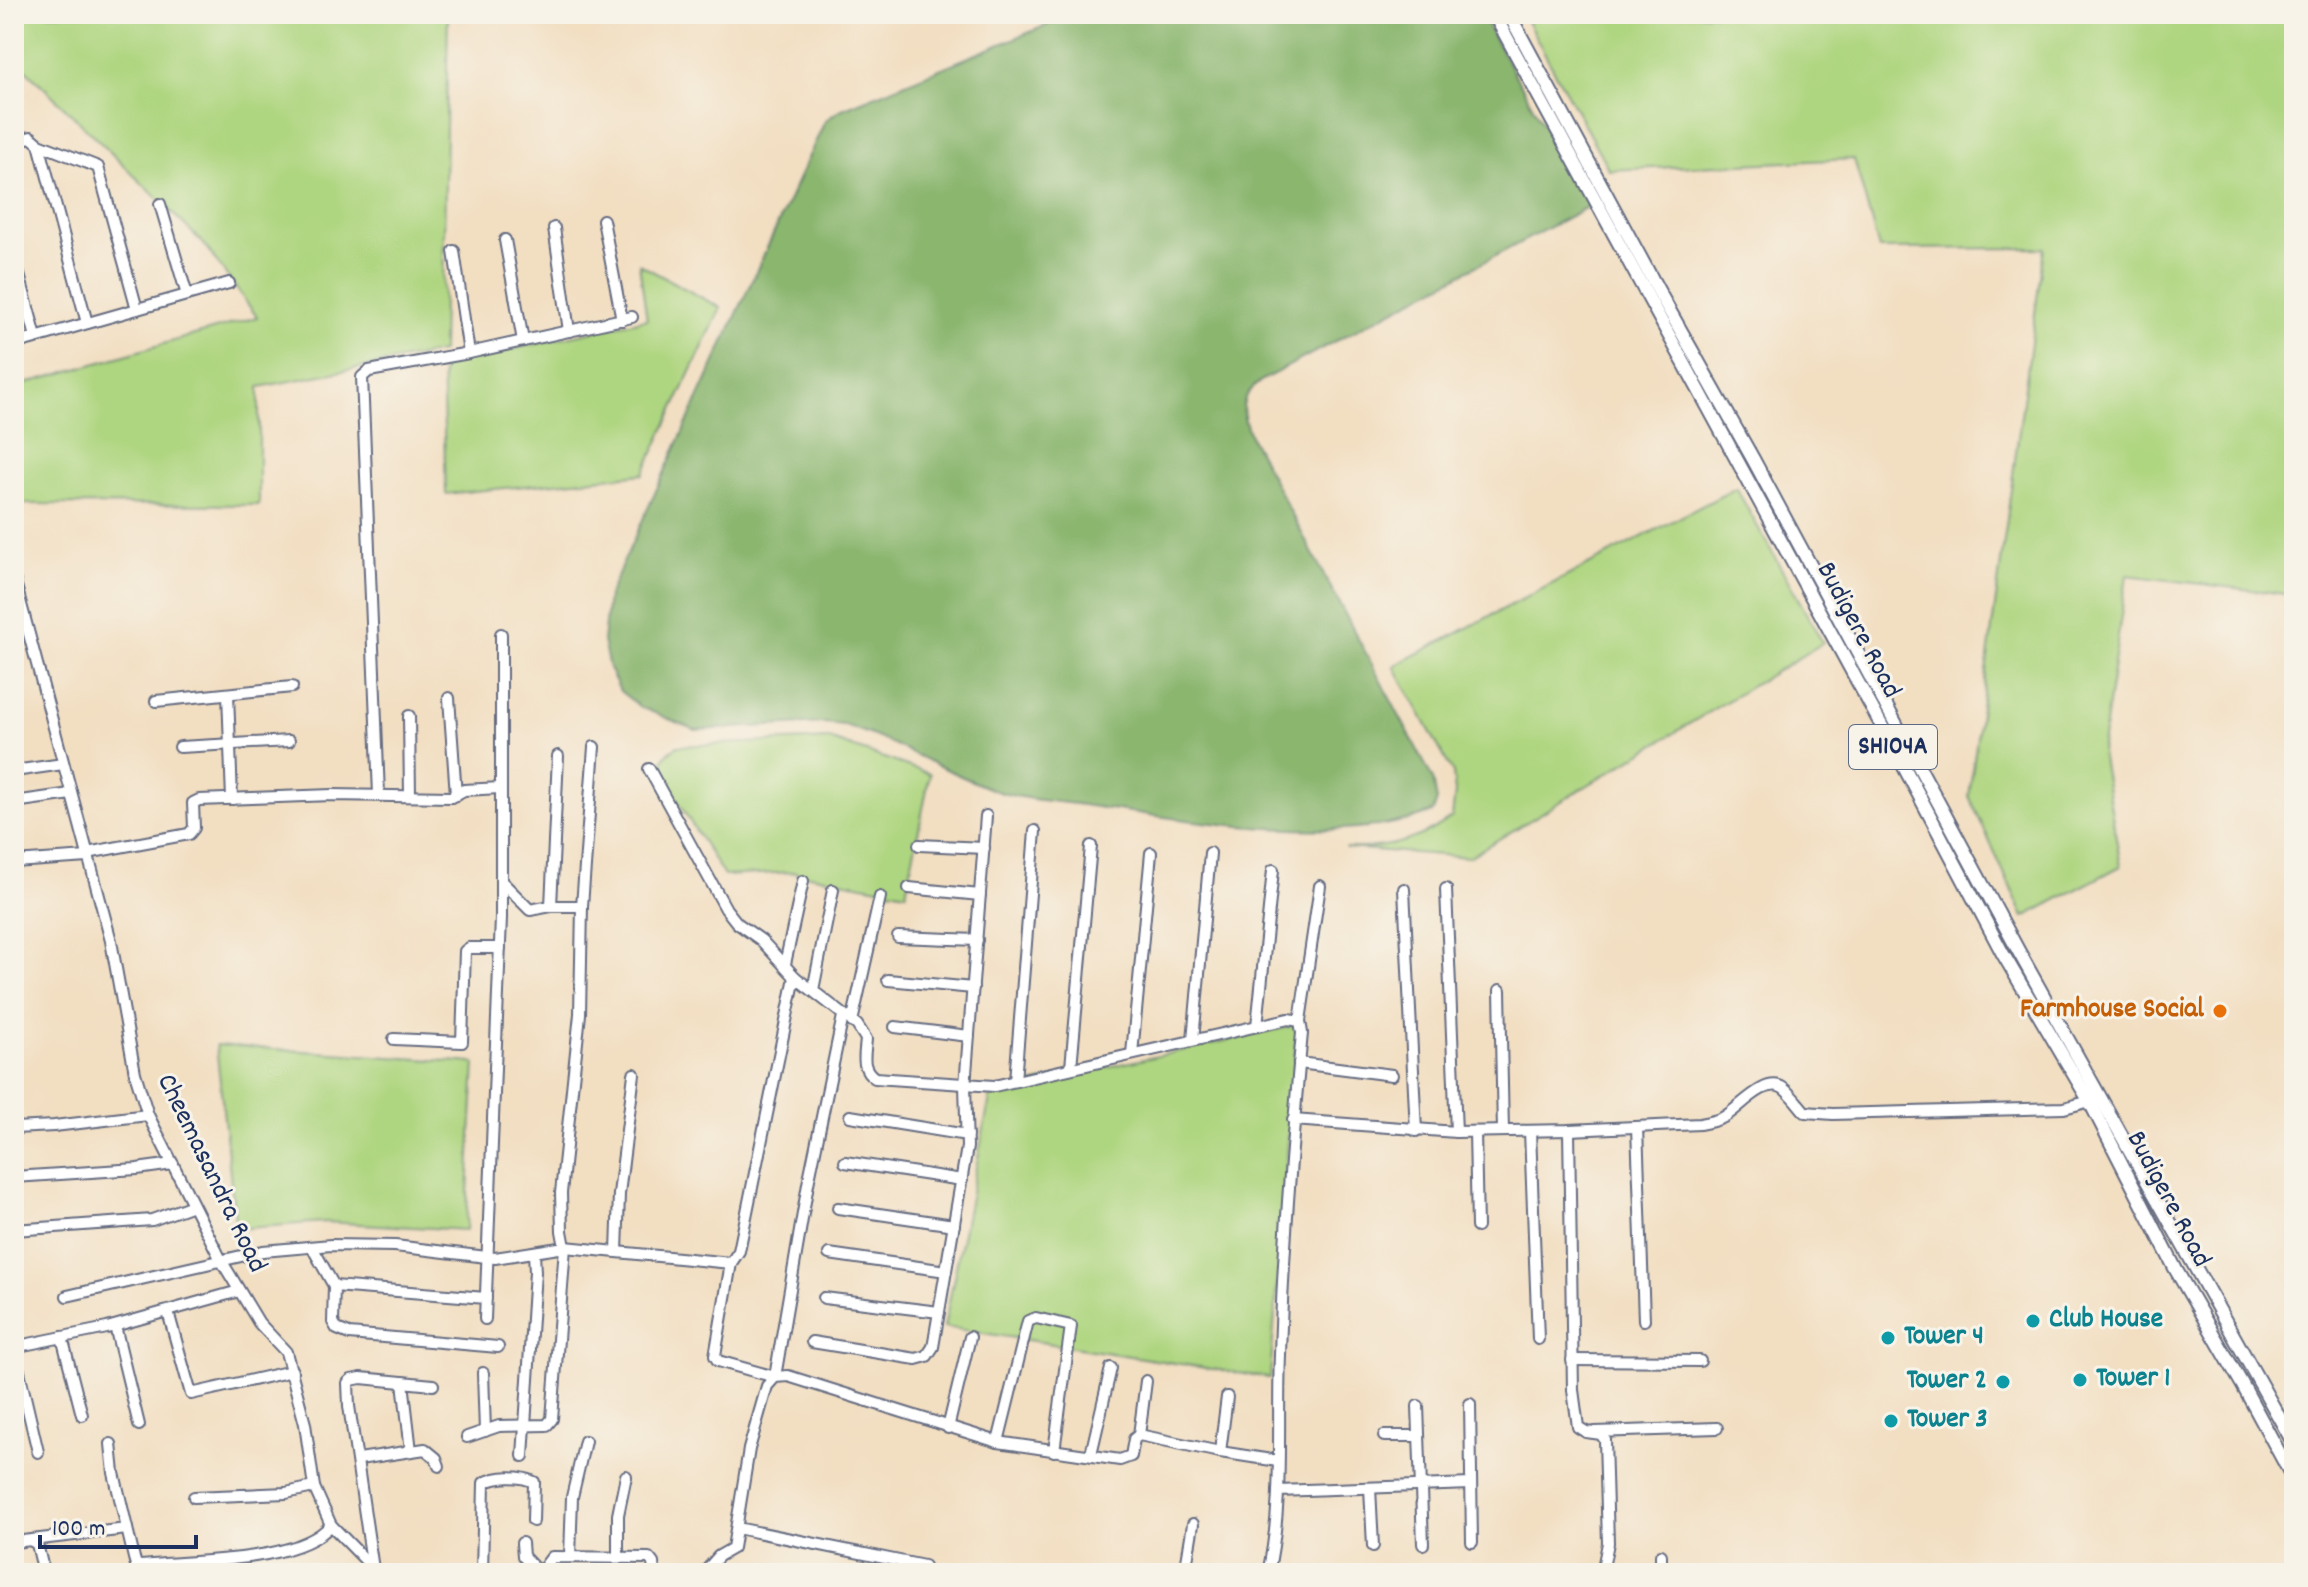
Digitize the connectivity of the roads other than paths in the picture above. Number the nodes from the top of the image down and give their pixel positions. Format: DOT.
graph roads {
  1 [pos="1494,14"];
  2 [pos="1509,14"];
  3 [pos="14,141"];
  4 [pos="39,144"];
  5 [pos="160,204"];
  6 [pos="603,220"];
  7 [pos="554,228"];
  8 [pos="505,240"];
  9 [pos="454,251"];
  10 [pos="14,256"];
  11 [pos="229,283"];
  12 [pos="187,295"];
  13 [pos="137,309"];
  14 [pos="87,323"];
  15 [pos="569,331"];
  16 [pos="36,337"];
  17 [pos="523,341"];
  18 [pos="14,344"];
  19 [pos="469,353"];
  20 [pos="14,578"];
  21 [pos="501,634"];
  22 [pos="292,687"];
  23 [pos="228,694"];
  24 [pos="449,698"];
  25 [pos="156,701"];
  26 [pos="409,716"];
  27 [pos="289,741"];
  28 [pos="230,743"];
  29 [pos="180,747"];
  30 [pos="594,747"];
  31 [pos="558,756"];
  32 [pos="63,764"];
  33 [pos="649,769"];
  34 [pos="14,771"];
  35 [pos="500,788"];
  36 [pos="71,794"];
  37 [pos="379,795"];
  38 [pos="456,795"];
  39 [pos="410,796"];
  40 [pos="232,799"];
  41 [pos="14,802"];
  42 [pos="986,816"];
  43 [pos="1035,831"];
  44 [pos="919,845"];
  45 [pos="1091,846"];
  46 [pos="984,848"];
  47 [pos="1151,853"];
  48 [pos="1210,853"];
  49 [pos="87,855"];
  50 [pos="14,862"];
  51 [pos="1273,870"];
  52 [pos="501,881"];
  53 [pos="803,881"];
  54 [pos="1320,886"];
  55 [pos="909,888"];
  56 [pos="1404,889"];
  57 [pos="1446,889"];
  58 [pos="833,890"];
  59 [pos="980,895"];
  60 [pos="880,897"];
  61 [pos="551,906"];
  62 [pos="582,906"];
  63 [pos="898,937"];
  64 [pos="977,940"];
  65 [pos="500,948"];
  66 [pos="785,964"];
  67 [pos="795,977"];
  68 [pos="888,980"];
  69 [pos="973,988"];
  70 [pos="813,990"];
  71 [pos="1500,990"];
  72 [pos="848,1019"];
  73 [pos="1300,1021"];
  74 [pos="1257,1026"];
  75 [pos="895,1027"];
  76 [pos="969,1036"];
  77 [pos="394,1039"];
  78 [pos="1193,1040"];
  79 [pos="1132,1054"];
  80 [pos="1299,1063"];
  81 [pos="1071,1067"];
  82 [pos="634,1074"];
  83 [pos="1392,1075"];
  84 [pos="1015,1081"];
  85 [pos="965,1086"];
  86 [pos="2095,1099"];
  87 [pos="148,1115"];
  88 [pos="850,1116"];
  89 [pos="1293,1120"];
  90 [pos="1637,1127"];
  91 [pos="14,1128"];
  92 [pos="1569,1130"];
  93 [pos="1416,1131"];
  94 [pos="1503,1131"];
  95 [pos="1530,1131"];
  96 [pos="1456,1132"];
  97 [pos="1475,1132"];
  98 [pos="967,1135"];
  99 [pos="845,1162"];
  100 [pos="173,1164"];
  101 [pos="14,1177"];
  102 [pos="962,1180"];
  103 [pos="193,1205"];
  104 [pos="838,1208"];
  105 [pos="954,1225"];
  106 [pos="1477,1227"];
  107 [pos="14,1230"];
  108 [pos="312,1247"];
  109 [pos="565,1247"];
  110 [pos="617,1252"];
  111 [pos="534,1253"];
  112 [pos="829,1254"];
  113 [pos="489,1257"];
  114 [pos="221,1260"];
  115 [pos="731,1263"];
  116 [pos="946,1271"];
  117 [pos="334,1286"];
  118 [pos="239,1291"];
  119 [pos="67,1296"];
  120 [pos="486,1298"];
  121 [pos="824,1298"];
  122 [pos="168,1312"];
  123 [pos="939,1312"];
  124 [pos="485,1319"];
  125 [pos="1644,1320"];
  126 [pos="115,1326"];
  127 [pos="62,1337"];
  128 [pos="970,1337"];
  129 [pos="1538,1339"];
  130 [pos="812,1342"];
  131 [pos="498,1347"];
  132 [pos="14,1348"];
  133 [pos="1572,1360"];
  134 [pos="1700,1361"];
  135 [pos="1111,1368"];
  136 [pos="292,1371"];
  137 [pos="483,1373"];
  138 [pos="775,1377"];
  139 [pos="1146,1381"];
  140 [pos="403,1382"];
  141 [pos="433,1385"];
  142 [pos="1227,1397"];
  143 [pos="1470,1404"];
  144 [pos="1418,1406"];
  145 [pos="82,1415"];
  146 [pos="139,1425"];
  147 [pos="524,1426"];
  148 [pos="948,1428"];
  149 [pos="1717,1428"];
  150 [pos="485,1431"];
  151 [pos="1593,1433"];
  152 [pos="1139,1435"];
  153 [pos="1384,1436"];
  154 [pos="1419,1436"];
  155 [pos="467,1437"];
  156 [pos="585,1441"];
  157 [pos="998,1442"];
  158 [pos="111,1444"];
  159 [pos="2294,1444"];
  160 [pos="411,1451"];
  161 [pos="1054,1451"];
  162 [pos="38,1452"];
  163 [pos="1220,1452"];
  164 [pos="1091,1454"];
  165 [pos="523,1456"];
  166 [pos="359,1459"];
  167 [pos="1278,1461"];
  168 [pos="439,1466"];
  169 [pos="626,1476"];
  170 [pos="2294,1480"];
  171 [pos="1471,1484"];
  172 [pos="1421,1486"];
  173 [pos="314,1487"];
  174 [pos="1370,1488"];
  175 [pos="1278,1491"];
  176 [pos="194,1497"];
  177 [pos="533,1521"];
  178 [pos="1193,1524"];
  179 [pos="331,1525"];
  180 [pos="737,1528"];
  181 [pos="127,1529"];
  182 [pos="32,1541"];
  183 [pos="14,1542"];
  184 [pos="1472,1542"];
  185 [pos="522,1543"];
  186 [pos="1423,1544"];
  187 [pos="1373,1546"];
  188 [pos="1661,1555"];
  189 [pos="570,1557"];
  190 [pos="618,1557"];
  191 [pos="924,1566"];
  192 [pos="139,1570"];
  193 [pos="373,1572"];
  194 [pos="44,1573"];
  195 [pos="482,1573"];
  196 [pos="540,1573"];
  197 [pos="654,1573"];
  198 [pos="704,1573"];
  199 [pos="1185,1573"];
  200 [pos="1268,1573"];
  201 [pos="1602,1573"];
  202 [pos="1661,1573"];
  1 -- 86 [label="main road, Budigere Road / SH104A"];
  2 -- 86 [label="main road, Budigere Road / SH104A"];
  3 -- 4 [label="street"];
  4 -- 13 [label="street"];
  4 -- 14 [label="street"];
  5 -- 12 [label="street"];
  6 -- 15 [label="street"];
  7 -- 15 [label="street"];
  8 -- 17 [label="street"];
  9 -- 19 [label="street"];
  10 -- 16 [label="street"];
  11 -- 12 [label="street"];
  12 -- 13 [label="street"];
  13 -- 14 [label="street"];
  14 -- 16 [label="street"];
  15 -- 17 [label="street"];
  16 -- 18 [label="street"];
  17 -- 19 [label="street"];
  19 -- 37 [label="street"];
  20 -- 32 [label="street, Cheemasandra Road"];
  21 -- 35 [label="street"];
  22 -- 23 [label="street"];
  23 -- 25 [label="street"];
  23 -- 28 [label="street"];
  24 -- 38 [label="street"];
  26 -- 39 [label="street"];
  27 -- 28 [label="street"];
  28 -- 29 [label="street"];
  28 -- 40 [label="street"];
  30 -- 62 [label="street"];
  31 -- 61 [label="street"];
  32 -- 34 [label="street"];
  32 -- 36 [label="street, Cheemasandra Road"];
  33 -- 66 [label="street"];
  35 -- 38 [label="street"];
  35 -- 52 [label="street"];
  36 -- 41 [label="street"];
  36 -- 49 [label="street, Cheemasandra Road"];
  37 -- 39 [label="street"];
  37 -- 40 [label="street"];
  38 -- 39 [label="street"];
  40 -- 49 [label="street"];
  42 -- 46 [label="street"];
  43 -- 84 [label="street"];
  44 -- 46 [label="street"];
  45 -- 81 [label="street"];
  46 -- 59 [label="street"];
  47 -- 79 [label="street"];
  48 -- 78 [label="street"];
  49 -- 50 [label="street"];
  49 -- 87 [label="street, Cheemasandra Road"];
  51 -- 74 [label="street"];
  52 -- 61 [label="street"];
  52 -- 65 [label="street"];
  53 -- 66 [label="street"];
  54 -- 73 [label="street"];
  55 -- 59 [label="street"];
  56 -- 93 [label="street"];
  57 -- 96 [label="street"];
  58 -- 70 [label="street"];
  59 -- 64 [label="street"];
  60 -- 72 [label="street"];
  61 -- 62 [label="street"];
  62 -- 109 [label="street"];
  63 -- 64 [label="street"];
  64 -- 69 [label="street"];
  65 -- 77 [label="street"];
  65 -- 113 [label="street"];
  66 -- 67 [label="street"];
  67 -- 70 [label="street"];
  67 -- 115 [label="street"];
  68 -- 69 [label="street"];
  69 -- 76 [label="street"];
  70 -- 72 [label="street"];
  71 -- 94 [label="street"];
  72 -- 85 [label="street"];
  72 -- 138 [label="street"];
  73 -- 74 [label="street"];
  73 -- 80 [label="street"];
  74 -- 78 [label="street"];
  75 -- 76 [label="street"];
  76 -- 85 [label="street"];
  78 -- 79 [label="street"];
  79 -- 81 [label="street"];
  80 -- 83 [label="street"];
  80 -- 89 [label="street"];
  81 -- 84 [label="street"];
  82 -- 110 [label="street"];
  84 -- 85 [label="street"];
  85 -- 98 [label="street"];
  86 -- 90 [label="street"];
  86 -- 159 [label="main road, Budigere Road / SH104A"];
  86 -- 170 [label="main road, Budigere Road / SH104A"];
  87 -- 91 [label="street"];
  87 -- 100 [label="street, Cheemasandra Road"];
  88 -- 98 [label="street"];
  89 -- 93 [label="street"];
  89 -- 167 [label="street"];
  90 -- 92 [label="street"];
  90 -- 125 [label="street"];
  92 -- 95 [label="street"];
  92 -- 133 [label="street"];
  93 -- 96 [label="street"];
  94 -- 95 [label="street"];
  94 -- 97 [label="street"];
  95 -- 129 [label="street"];
  96 -- 97 [label="street"];
  97 -- 106 [label="street"];
  98 -- 102 [label="street"];
  99 -- 102 [label="street"];
  100 -- 101 [label="street"];
  100 -- 103 [label="street, Cheemasandra Road"];
  102 -- 105 [label="street"];
  103 -- 107 [label="street"];
  103 -- 114 [label="street, Cheemasandra Road"];
  104 -- 105 [label="street"];
  105 -- 116 [label="street"];
  108 -- 113 [label="street"];
  108 -- 114 [label="street"];
  108 -- 117 [label="street"];
  109 -- 110 [label="street"];
  109 -- 111 [label="street"];
  109 -- 147 [label="street"];
  110 -- 115 [label="street"];
  111 -- 113 [label="street"];
  111 -- 147 [label="street"];
  112 -- 116 [label="street"];
  113 -- 120 [label="street"];
  114 -- 118 [label="street, Cheemasandra Road"];
  114 -- 119 [label="street"];
  115 -- 138 [label="street"];
  116 -- 123 [label="street"];
  117 -- 120 [label="street"];
  117 -- 131 [label="street"];
  118 -- 122 [label="street"];
  118 -- 136 [label="street, Cheemasandra Road"];
  120 -- 124 [label="street"];
  121 -- 123 [label="street"];
  122 -- 126 [label="street"];
  122 -- 136 [label="street"];
  123 -- 130 [label="street"];
  126 -- 127 [label="street"];
  126 -- 146 [label="street"];
  127 -- 132 [label="street"];
  127 -- 145 [label="street"];
  128 -- 148 [label="street"];
  132 -- 162 [label="street"];
  133 -- 134 [label="street"];
  133 -- 151 [label="street"];
  135 -- 164 [label="street"];
  136 -- 173 [label="street, Cheemasandra Road"];
  137 -- 150 [label="street"];
  138 -- 148 [label="street"];
  138 -- 180 [label="street"];
  139 -- 152 [label="street"];
  140 -- 141 [label="street"];
  140 -- 160 [label="street"];
  140 -- 166 [label="street"];
  142 -- 163 [label="street"];
  143 -- 171 [label="street"];
  144 -- 154 [label="street"];
  147 -- 150 [label="street"];
  147 -- 165 [label="street"];
  148 -- 157 [label="street"];
  149 -- 151 [label="street"];
  150 -- 155 [label="street"];
  151 -- 201 [label="street"];
  152 -- 163 [label="street"];
  152 -- 164 [label="street"];
  153 -- 154 [label="street"];
  154 -- 172 [label="street"];
  156 -- 189 [label="street"];
  157 -- 161 [label="street"];
  157 -- 161 [label="street"];
  158 -- 181 [label="street"];
  160 -- 166 [label="street"];
  160 -- 168 [label="street"];
  161 -- 164 [label="street"];
  163 -- 167 [label="street"];
  166 -- 193 [label="street"];
  167 -- 175 [label="street"];
  169 -- 190 [label="street"];
  171 -- 172 [label="street"];
  171 -- 184 [label="street"];
  172 -- 174 [label="street"];
  172 -- 186 [label="street"];
  173 -- 176 [label="street"];
  173 -- 179 [label="street, Cheemasandra Road"];
  174 -- 175 [label="street"];
  174 -- 187 [label="street"];
  175 -- 200 [label="street"];
  177 -- 195 [label="street"];
  178 -- 199 [label="street"];
  179 -- 192 [label="street"];
  179 -- 193 [label="street, Cheemasandra Road"];
  180 -- 191 [label="street"];
  180 -- 198 [label="street"];
  181 -- 182 [label="street"];
  181 -- 192 [label="street"];
  182 -- 183 [label="street"];
  182 -- 194 [label="street"];
  185 -- 196 [label="street"];
  188 -- 202 [label="street"];
  189 -- 190 [label="street"];
  189 -- 196 [label="street"];
  190 -- 197 [label="street"];
}
